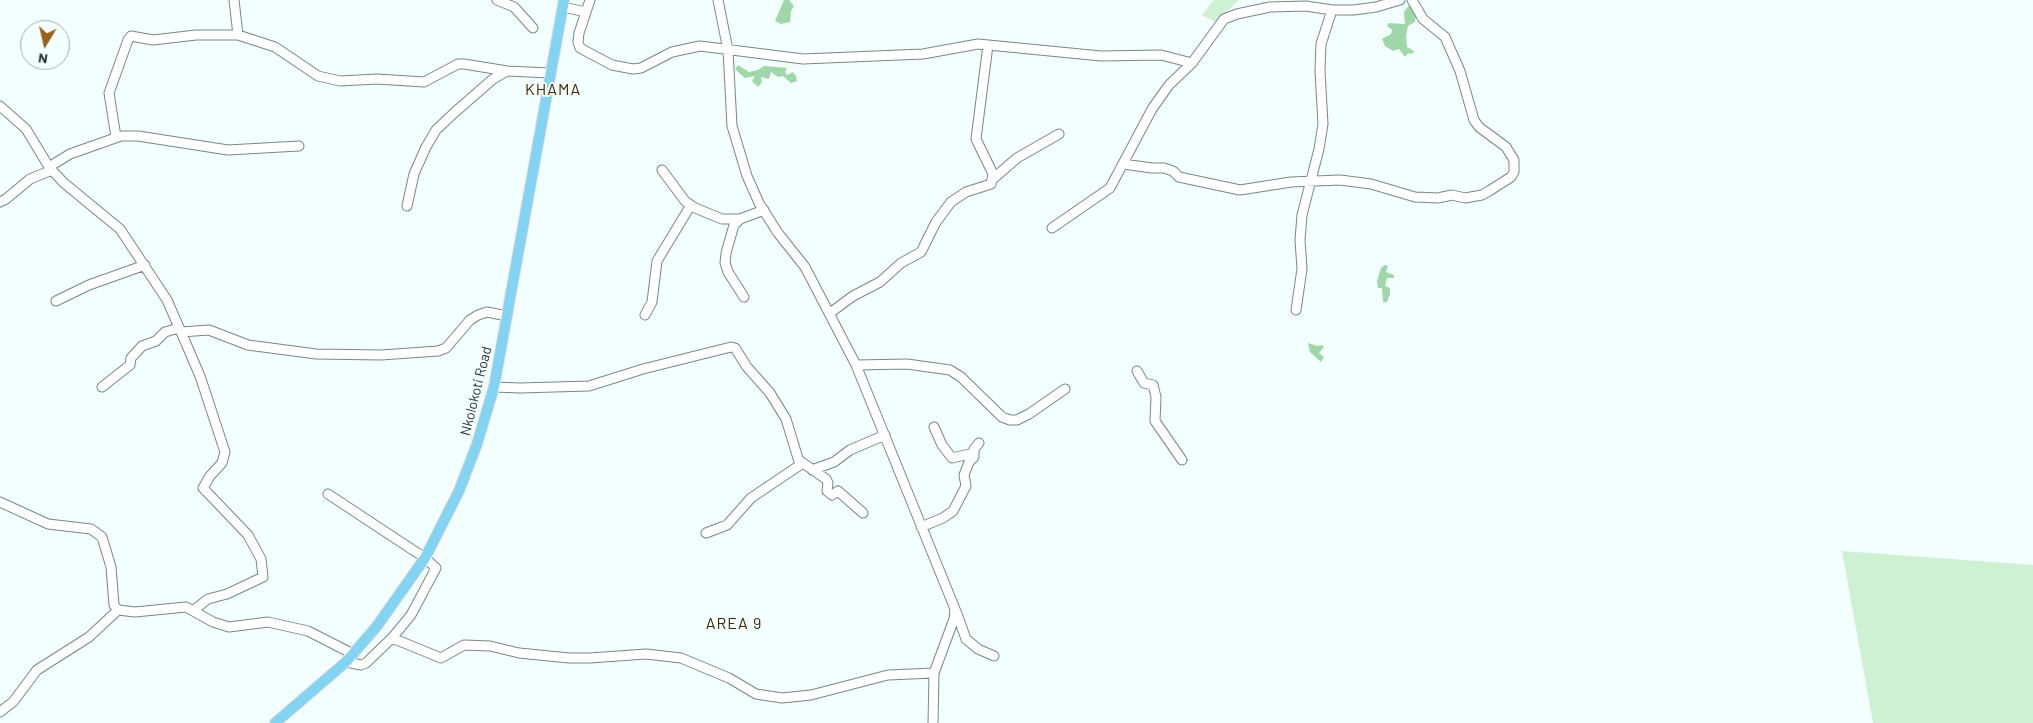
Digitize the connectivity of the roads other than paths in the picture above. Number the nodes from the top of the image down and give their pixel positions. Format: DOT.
graph roads {
  1 [pos="234,0"];
  2 [pos="497,0"];
  3 [pos="590,0"];
  4 [pos="718,0"];
  5 [pos="1352,0"];
  6 [pos="1400,0"];
  7 [pos="1412,0"];
  8 [pos="564,3"];
  9 [pos="1332,10"];
  10 [pos="1354,10"];
  11 [pos="586,12"];
  12 [pos="533,28"];
  13 [pos="238,35"];
  14 [pos="988,45"];
  15 [pos="728,50"];
  16 [pos="1192,63"];
  17 [pos="507,71"];
  18 [pos="550,73"];
  19 [pos="0,106"];
  20 [pos="1059,134"];
  21 [pos="116,137"];
  22 [pos="299,146"];
  23 [pos="1123,164"];
  24 [pos="51,168"];
  25 [pos="662,170"];
  26 [pos="994,178"];
  27 [pos="1310,182"];
  28 [pos="0,202"];
  29 [pos="691,205"];
  30 [pos="407,206"];
  31 [pos="764,210"];
  32 [pos="740,219"];
  33 [pos="1052,228"];
  34 [pos="145,265"];
  35 [pos="744,298"];
  36 [pos="56,301"];
  37 [pos="1296,310"];
  38 [pos="830,313"];
  39 [pos="645,315"];
  40 [pos="507,316"];
  41 [pos="180,330"];
  42 [pos="856,365"];
  43 [pos="1137,371"];
  44 [pos="102,387"];
  45 [pos="494,387"];
  46 [pos="1065,390"];
  47 [pos="934,427"];
  48 [pos="885,435"];
  49 [pos="979,443"];
  50 [pos="974,453"];
  51 [pos="1182,460"];
  52 [pos="800,461"];
  53 [pos="812,470"];
  54 [pos="328,494"];
  55 [pos="0,502"];
  56 [pos="863,512"];
  57 [pos="921,527"];
  58 [pos="706,533"];
  59 [pos="425,558"];
  60 [pos="955,609"];
  61 [pos="118,610"];
  62 [pos="194,610"];
  63 [pos="392,638"];
  64 [pos="994,656"];
  65 [pos="349,658"];
  66 [pos="934,673"];
  67 [pos="0,712"];
  68 [pos="280,722"];
  69 [pos="933,723"];
  1 -- 13 [label="street"];
  2 -- 12 [label="street"];
  3 -- 11 [label="street"];
  4 -- 15 [label="street"];
  5 -- 10 [label="street"];
  6 -- 10 [label="street"];
  7 -- 27 [label="street"];
  8 -- 11 [label="street"];
  8 -- 18 [label="main road, Nkolokoti Road"];
  9 -- 10 [label="street"];
  9 -- 16 [label="street"];
  9 -- 27 [label="street"];
  11 -- 15 [label="street"];
  13 -- 17 [label="street"];
  13 -- 21 [label="street"];
  14 -- 15 [label="street"];
  14 -- 16 [label="street"];
  14 -- 26 [label="street"];
  15 -- 31 [label="street"];
  16 -- 23 [label="street"];
  17 -- 18 [label="street"];
  17 -- 30 [label="street"];
  18 -- 40 [label="main road, Nkolokoti Road"];
  19 -- 24 [label="street"];
  20 -- 26 [label="street"];
  21 -- 22 [label="street"];
  21 -- 24 [label="street"];
  23 -- 27 [label="street"];
  23 -- 33 [label="street"];
  24 -- 28 [label="street"];
  24 -- 34 [label="street"];
  25 -- 29 [label="street"];
  26 -- 38 [label="street"];
  27 -- 37 [label="street"];
  29 -- 32 [label="street"];
  29 -- 39 [label="street"];
  31 -- 32 [label="street"];
  31 -- 38 [label="street"];
  32 -- 35 [label="street"];
  34 -- 36 [label="street"];
  34 -- 41 [label="street"];
  38 -- 42 [label="street"];
  40 -- 41 [label="street"];
  40 -- 45 [label="main road, Nkolokoti Road"];
  41 -- 44 [label="street"];
  41 -- 62 [label="street"];
  42 -- 46 [label="street"];
  42 -- 48 [label="street"];
  43 -- 51 [label="street"];
  45 -- 52 [label="street"];
  45 -- 59 [label="main road, Nkolokoti Road"];
  47 -- 50 [label="street"];
  48 -- 53 [label="street"];
  48 -- 57 [label="street"];
  49 -- 50 [label="street"];
  50 -- 57 [label="street"];
  52 -- 53 [label="street"];
  52 -- 58 [label="street"];
  53 -- 56 [label="street"];
  54 -- 59 [label="street"];
  55 -- 61 [label="street"];
  57 -- 60 [label="street"];
  59 -- 63 [label="street"];
  59 -- 65 [label="main road, Nkolokoti Road"];
  60 -- 64 [label="street"];
  60 -- 66 [label="street"];
  61 -- 62 [label="street"];
  61 -- 67 [label="street"];
  62 -- 65 [label="street"];
  63 -- 65 [label="street"];
  63 -- 66 [label="street"];
  65 -- 68 [label="main road, Nkolokoti Road"];
  66 -- 69 [label="street"];
}
